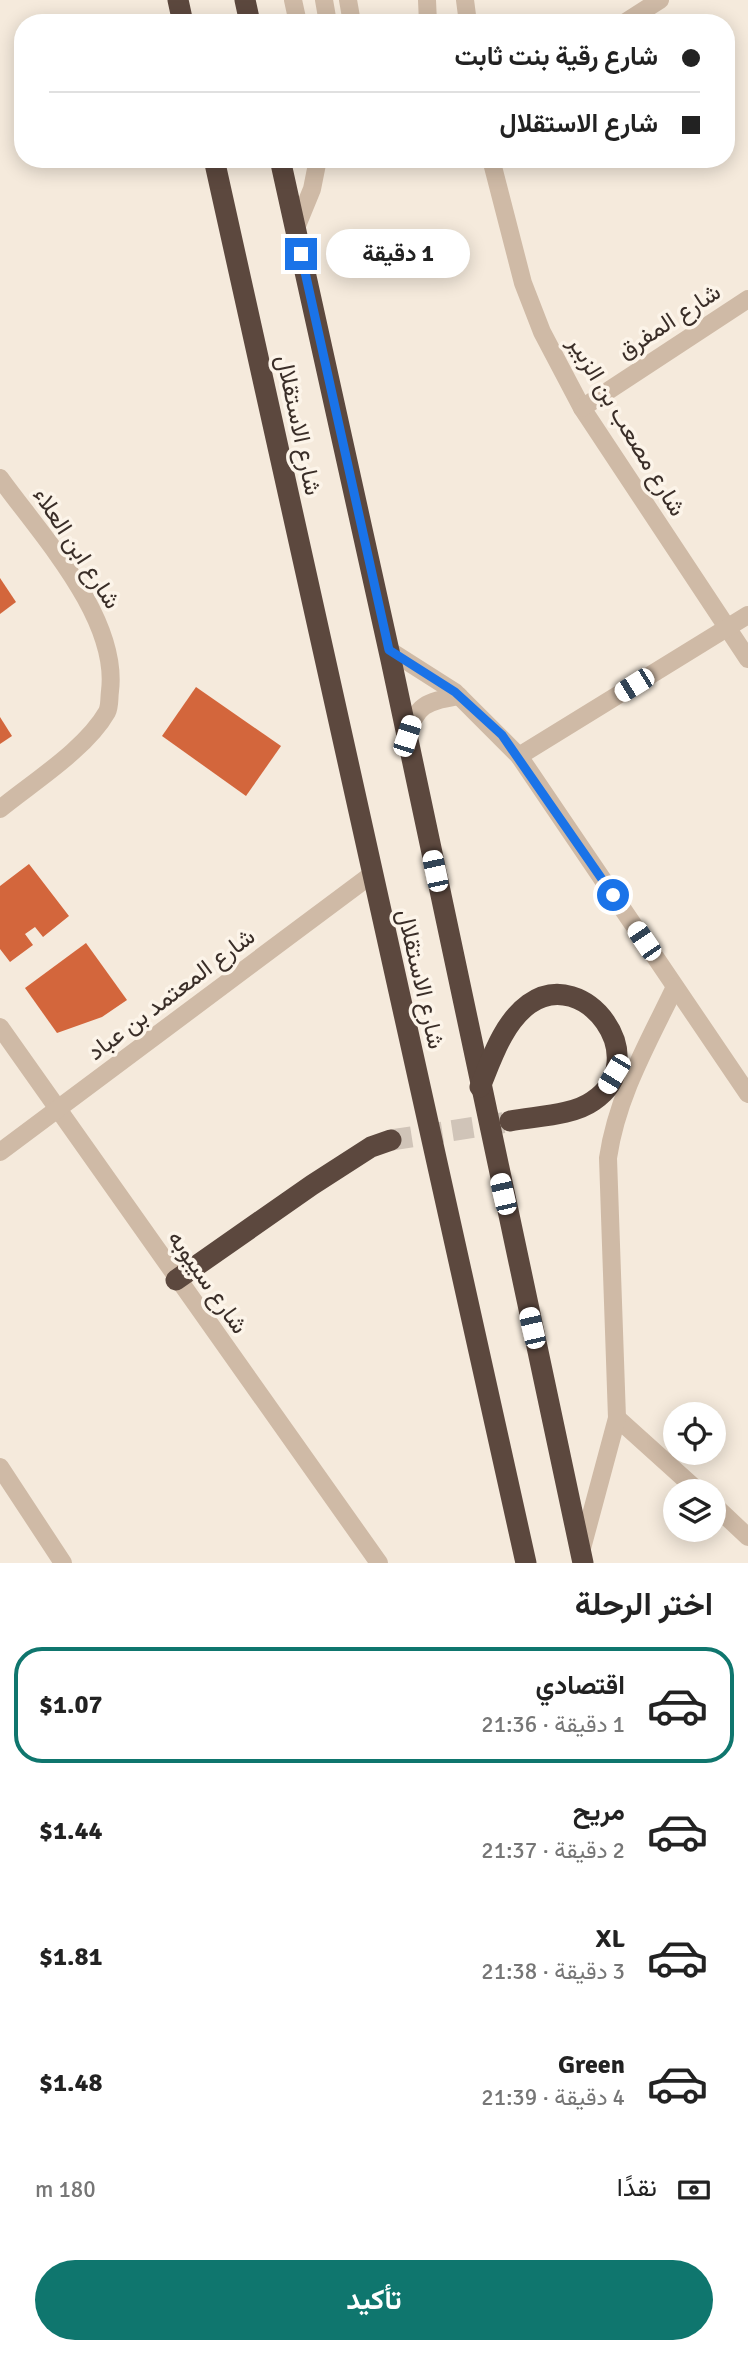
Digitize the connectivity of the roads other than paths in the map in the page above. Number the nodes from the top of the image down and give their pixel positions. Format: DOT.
graph roads {
  1 [pos="660,0"];
  2 [pos="638,14"];
  3 [pos="216,168"];
  4 [pos="282,168"];
  5 [pos="316,168"];
  6 [pos="493,168"];
  7 [pos="296,228"];
  8 [pos="748,299"];
  9 [pos="582,408"];
  10 [pos="0,478"];
  11 [pos="748,615"];
  12 [pos="726,628"];
  13 [pos="389,650"];
  14 [pos="748,659"];
  15 [pos="459,696"];
  16 [pos="407,736"];
  17 [pos="519,756"];
  18 [pos="0,808"];
  19 [pos="371,875"];
  20 [pos="675,987"];
  21 [pos="0,1027"];
  22 [pos="480,1087"];
  23 [pos="748,1094"];
  24 [pos="57,1109"];
  25 [pos="510,1121"];
  26 [pos="391,1140"];
  27 [pos="0,1152"];
  28 [pos="176,1280"];
  29 [pos="617,1418"];
  30 [pos="0,1467"];
  31 [pos="685,1479"];
  32 [pos="600,1480"];
  33 [pos="567,1488"];
  34 [pos="726,1516"];
  35 [pos="748,1537"];
  36 [pos="582,1558"];
  37 [pos="62,1563"];
  38 [pos="379,1563"];
  39 [pos="526,1563"];
  1 -- 2 [label="street"];
  3 -- 19 [label="highway, شارع الاستقلال"];
  4 -- 7 [label="highway, شارع الاستقلال"];
  5 -- 7 [label="street"];
  6 -- 9 [label="street, شارع مصعب بن الزبير"];
  7 -- 13 [label="highway, شارع الاستقلال"];
  8 -- 9 [label="street, شارع المفرق"];
  9 -- 12 [label="street, شارع مصعب بن الزبير"];
  10 -- 18 [label="street, شارع ابن العلاء"];
  11 -- 12 [label="street"];
  12 -- 14 [label="street, شارع مصعب بن الزبير"];
  12 -- 17 [label="street"];
  13 -- 15 [label="street"];
  13 -- 16 [label="highway, شارع الاستقلال"];
  15 -- 16 [label="street"];
  15 -- 17 [label="street"];
  16 -- 22 [label="highway, شارع الاستقلال"];
  17 -- 20 [label="street"];
  19 -- 24 [label="street, شارع المعتمد بن عباد"];
  19 -- 39 [label="highway, شارع الاستقلال"];
  20 -- 23 [label="street"];
  20 -- 29 [label="street"];
  21 -- 24 [label="street, شارع سيبوبه"];
  22 -- 25 [label="highway"];
  22 -- 33 [label="highway, شارع الاستقلال"];
  24 -- 27 [label="street, شارع المعتمد بن عباد"];
  24 -- 28 [label="street, شارع سيبوبه"];
  26 -- 28 [label="highway"];
  28 -- 38 [label="street, شارع سيبوبه"];
  29 -- 31 [label="street"];
  29 -- 32 [label="street"];
  30 -- 37 [label="street"];
  32 -- 33 [label="street"];
  32 -- 36 [label="street"];
  33 -- 36 [label="highway, شارع الاستقلال"];
  34 -- 35 [label="street"];
}
